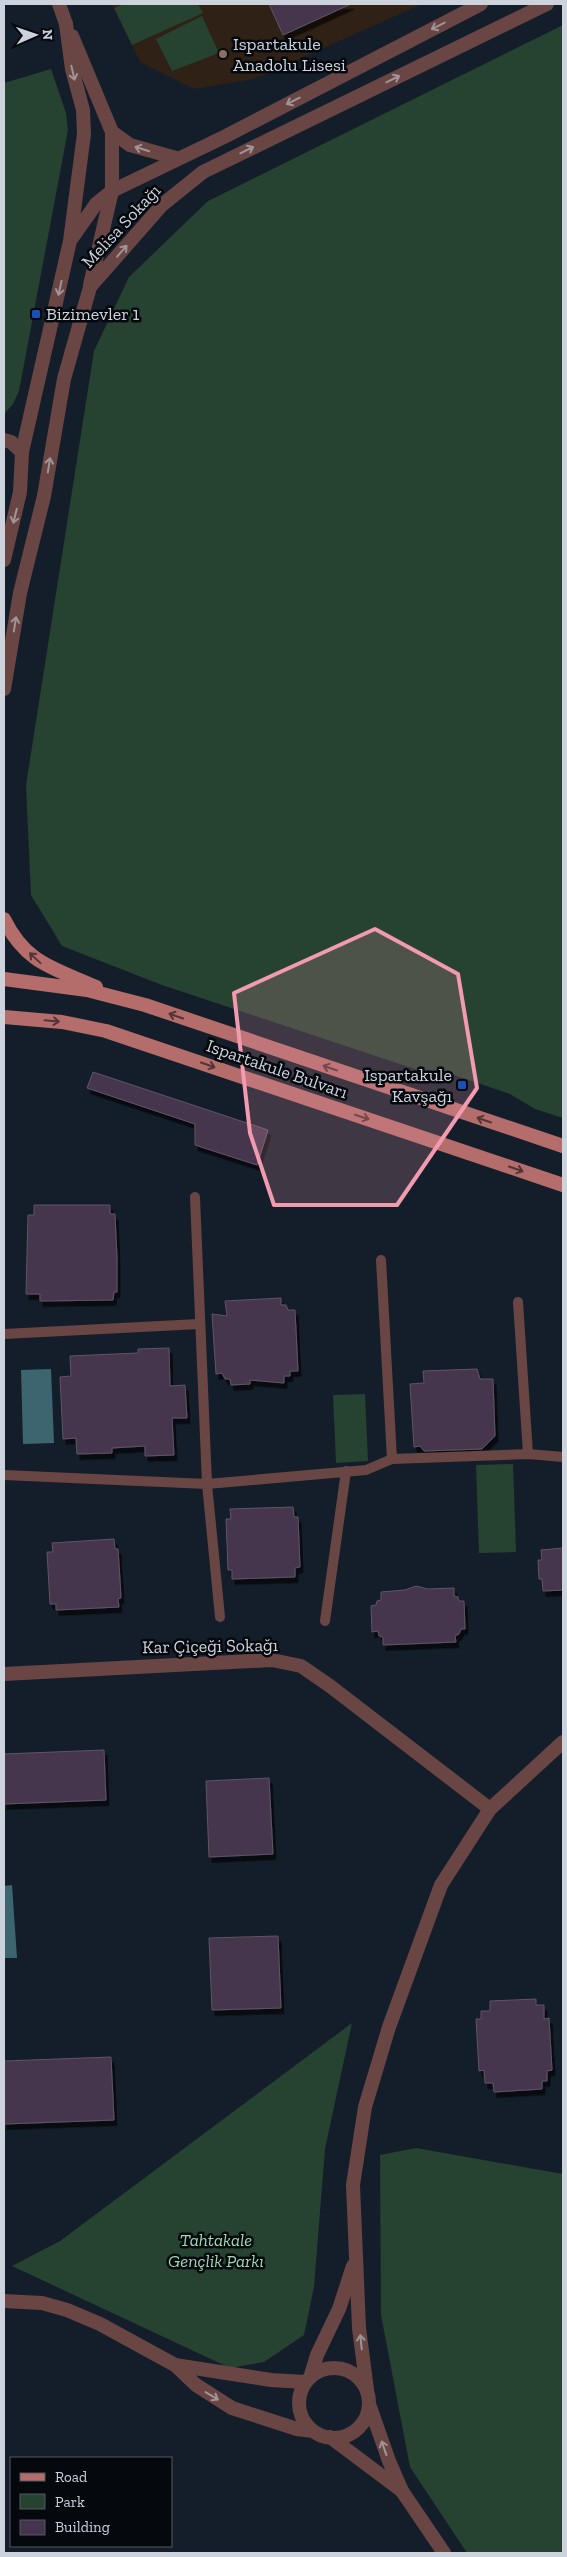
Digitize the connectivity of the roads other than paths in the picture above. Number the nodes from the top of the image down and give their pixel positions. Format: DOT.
graph roads {
  1 [pos="59,4"];
  2 [pos="481,4"];
  3 [pos="547,4"];
  4 [pos="66,24"];
  5 [pos="112,132"];
  6 [pos="176,158"];
  7 [pos="112,191"];
  8 [pos="70,240"];
  9 [pos="90,287"];
  10 [pos="4,440"];
  11 [pos="22,452"];
  12 [pos="4,560"];
  13 [pos="4,689"];
  14 [pos="4,919"];
  15 [pos="4,979"];
  16 [pos="126,1000"];
  17 [pos="4,1017"];
  18 [pos="563,1146"];
  19 [pos="563,1185"];
  20 [pos="195,1196"];
  21 [pos="381,1260"];
  22 [pos="518,1302"];
  23 [pos="199,1324"];
  24 [pos="4,1334"];
  25 [pos="528,1454"];
  26 [pos="563,1457"];
  27 [pos="392,1459"];
  28 [pos="346,1471"];
  29 [pos="4,1475"];
  30 [pos="207,1484"];
  31 [pos="220,1617"];
  32 [pos="325,1621"];
  33 [pos="4,1674"];
  34 [pos="563,1742"];
  35 [pos="490,1809"];
  36 [pos="357,2256"];
  37 [pos="6,2302"];
  38 [pos="175,2365"];
  39 [pos="307,2380"];
  40 [pos="368,2397"];
  41 [pos="313,2431"];
  42 [pos="330,2437"];
  43 [pos="402,2492"];
  44 [pos="444,2553"];
  1 -- 4 [label="street"];
  2 -- 6 [label="street, one-way"];
  9 -- 3 [label="street, Melisa Sokağı, one-way"];
  4 -- 5 [label="street"];
  4 -- 8 [label="street, Melisa Sokağı, one-way"];
  6 -- 5 [label="street, one-way"];
  5 -- 7 [label="street"];
  6 -- 7 [label="street"];
  7 -- 8 [label="street"];
  7 -- 9 [label="street"];
  8 -- 11 [label="street, Melisa Sokağı, one-way"];
  13 -- 9 [label="street, Melisa Sokağı, one-way"];
  10 -- 11 [label="street"];
  11 -- 12 [label="street, Melisa Sokağı, one-way"];
  16 -- 14 [label="main road, one-way"];
  15 -- 16 [label="main road, Ispartakule Bulvarı"];
  18 -- 16 [label="main road, Ispartakule Bulvarı, one-way"];
  17 -- 19 [label="main road, Ispartakule Bulvarı, one-way"];
  20 -- 23 [label="lane"];
  21 -- 27 [label="lane"];
  22 -- 25 [label="lane"];
  23 -- 24 [label="lane"];
  23 -- 30 [label="lane"];
  25 -- 26 [label="lane"];
  25 -- 27 [label="lane"];
  27 -- 28 [label="lane"];
  28 -- 30 [label="lane"];
  28 -- 32 [label="lane"];
  29 -- 30 [label="lane"];
  30 -- 31 [label="lane"];
  33 -- 35 [label="street, Kar Çiçeği Sokağı"];
  34 -- 35 [label="street"];
  35 -- 36 [label="street"];
  36 -- 39 [label="street"];
  40 -- 36 [label="street, one-way"];
  37 -- 38 [label="street"];
  38 -- 39 [label="street"];
  38 -- 41 [label="street, one-way"];
  39 -- 40 [label="street"];
  39 -- 41 [label="street"];
  40 -- 42 [label="street"];
  43 -- 40 [label="street, one-way"];
  41 -- 42 [label="street"];
  42 -- 43 [label="street"];
  43 -- 44 [label="street"];
}
